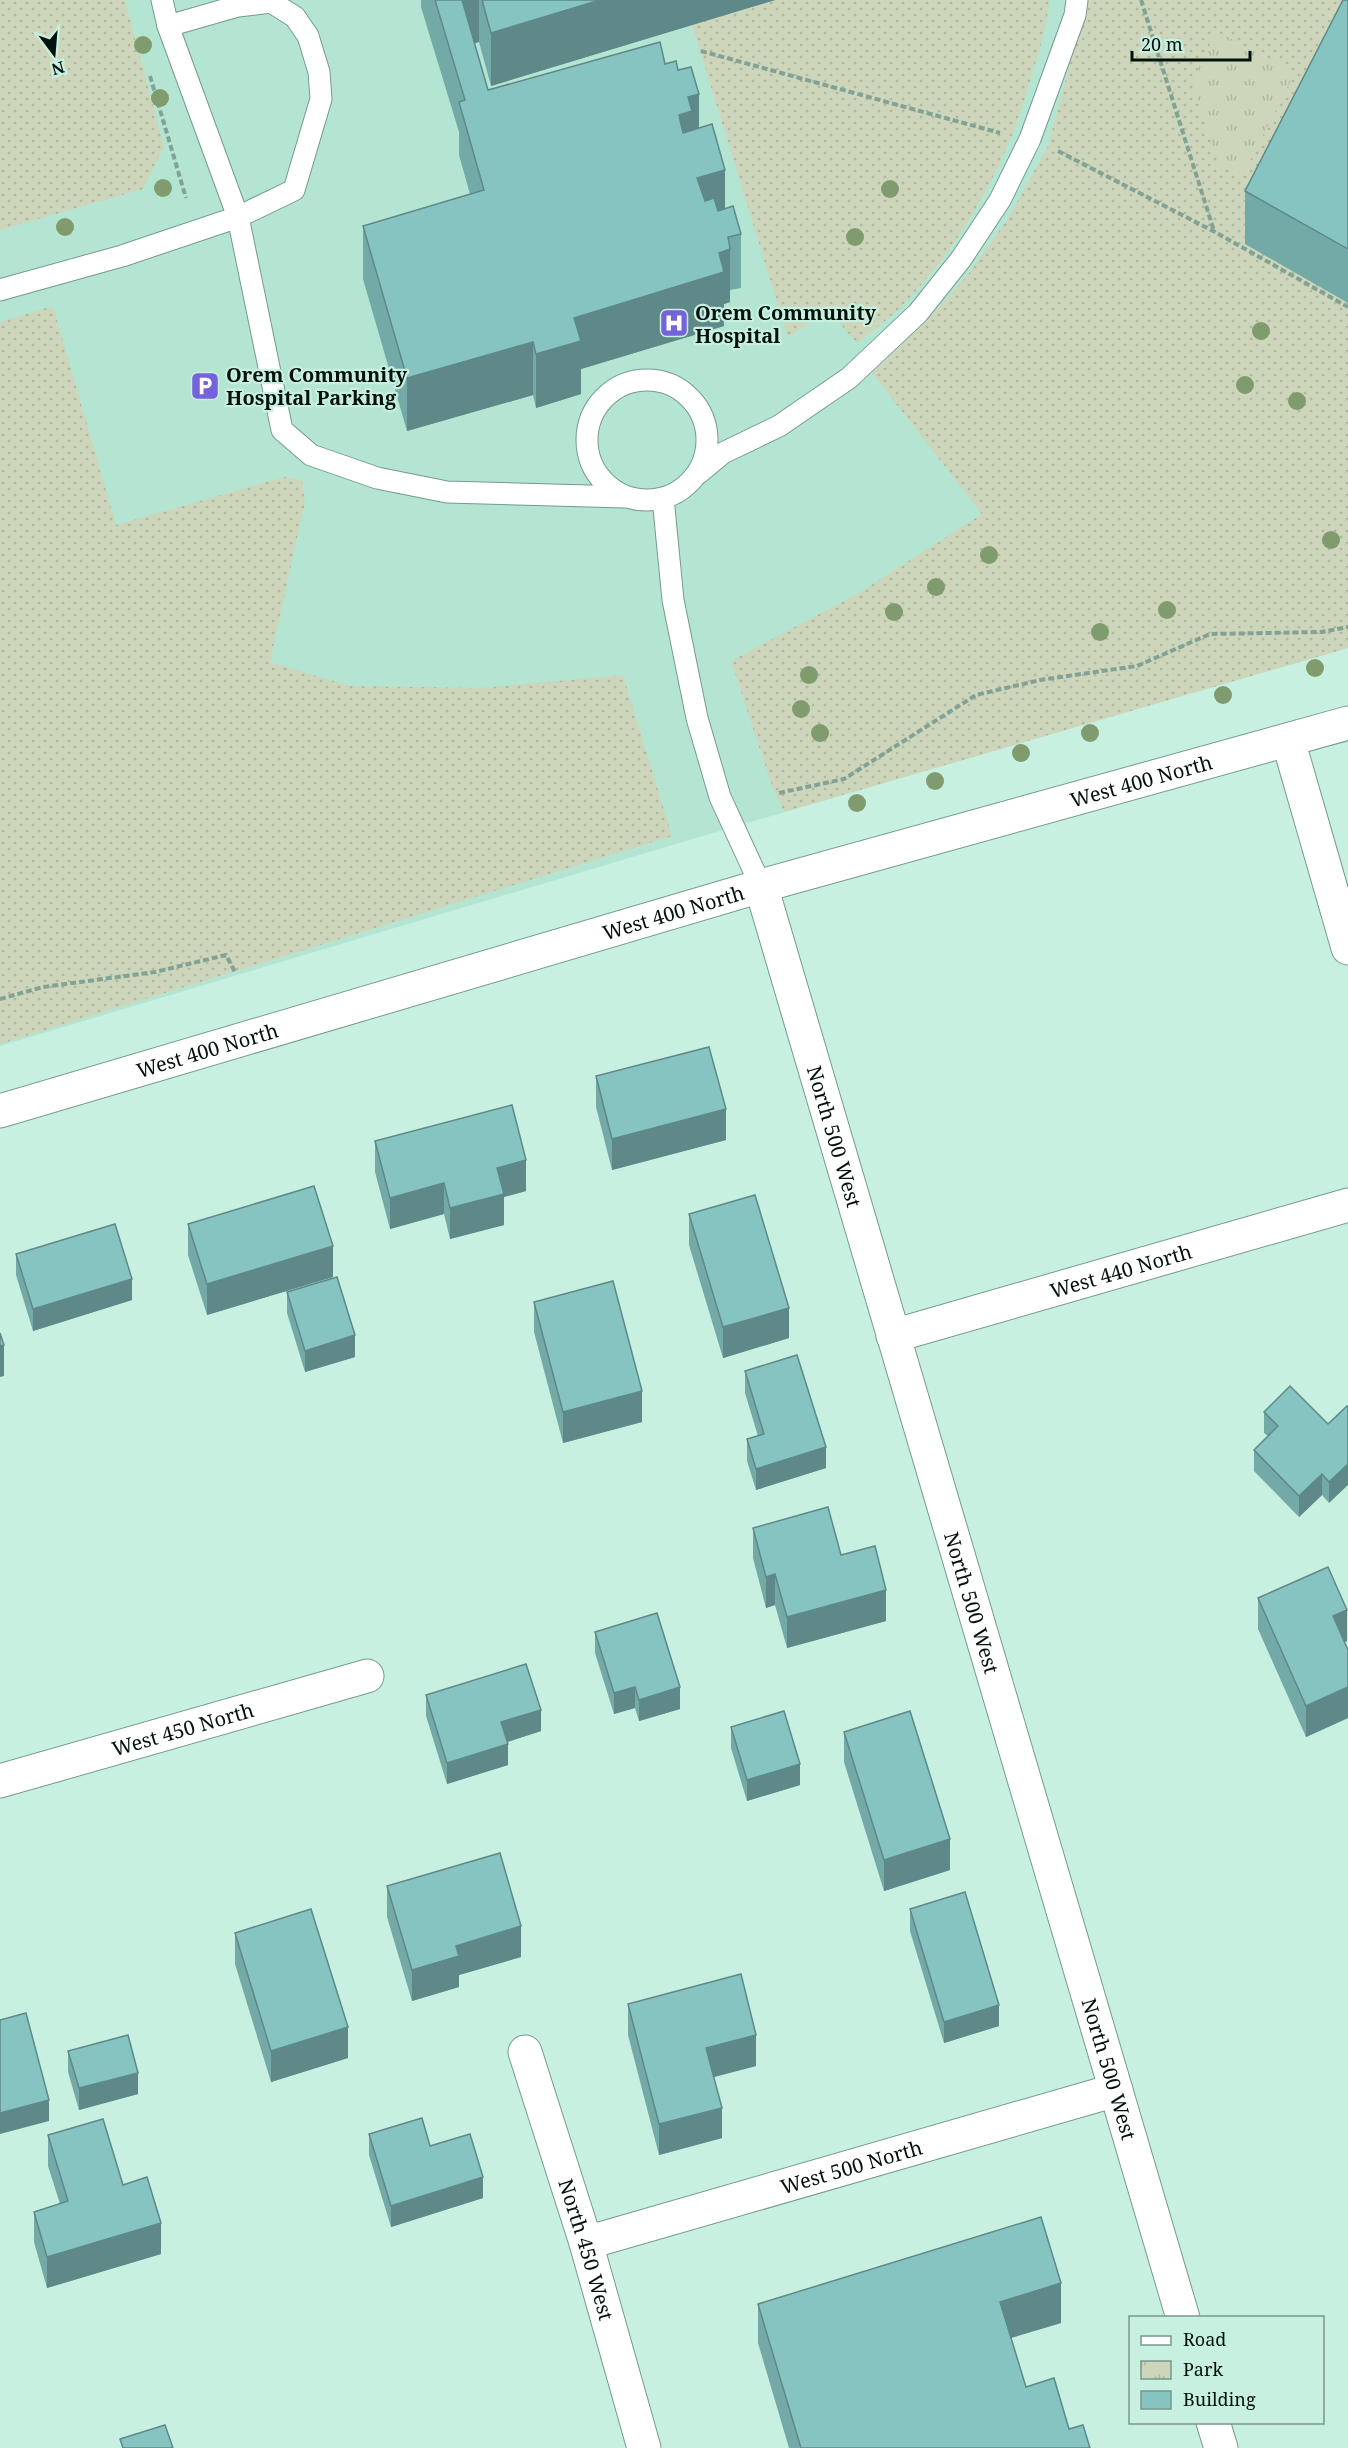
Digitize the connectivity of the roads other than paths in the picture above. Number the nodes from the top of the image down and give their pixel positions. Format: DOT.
graph roads {
  1 [pos="162,0"];
  2 [pos="1077,0"];
  3 [pos="168,26"];
  4 [pos="238,217"];
  5 [pos="0,290"];
  6 [pos="699,473"];
  7 [pos="625,497"];
  8 [pos="663,498"];
  9 [pos="1348,723"];
  10 [pos="1288,740"];
  11 [pos="761,886"];
  12 [pos="1348,948"];
  13 [pos="0,1111"];
  14 [pos="1348,1205"];
  15 [pos="893,1336"];
  16 [pos="367,1676"];
  17 [pos="0,1781"];
  18 [pos="525,2052"];
  19 [pos="1116,2090"];
  20 [pos="586,2243"];
  21 [pos="1181,2316"];
  22 [pos="1214,2424"];
  23 [pos="644,2448"];
  24 [pos="1221,2448"];
  1 -- 3 [label="lane"];
  2 -- 6 [label="lane"];
  3 -- 4 [label="lane"];
  3 -- 4 [label="lane"];
  4 -- 5 [label="lane"];
  4 -- 7 [label="lane"];
  6 -- 7 [label="lane"];
  6 -- 8 [label="lane"];
  7 -- 8 [label="lane"];
  8 -- 11 [label="lane"];
  9 -- 10 [label="street, West 400 North"];
  10 -- 11 [label="street, West 400 North"];
  10 -- 12 [label="street"];
  11 -- 13 [label="street, West 400 North"];
  11 -- 15 [label="street, North 500 West"];
  14 -- 15 [label="street, West 440 North"];
  15 -- 19 [label="street, North 500 West"];
  16 -- 17 [label="street, West 450 North"];
  18 -- 20 [label="street, North 450 West"];
  19 -- 20 [label="street, West 500 North"];
  19 -- 21 [label="street, North 500 West"];
  20 -- 23 [label="street, North 450 West"];
  22 -- 24 [label="street"];
}
